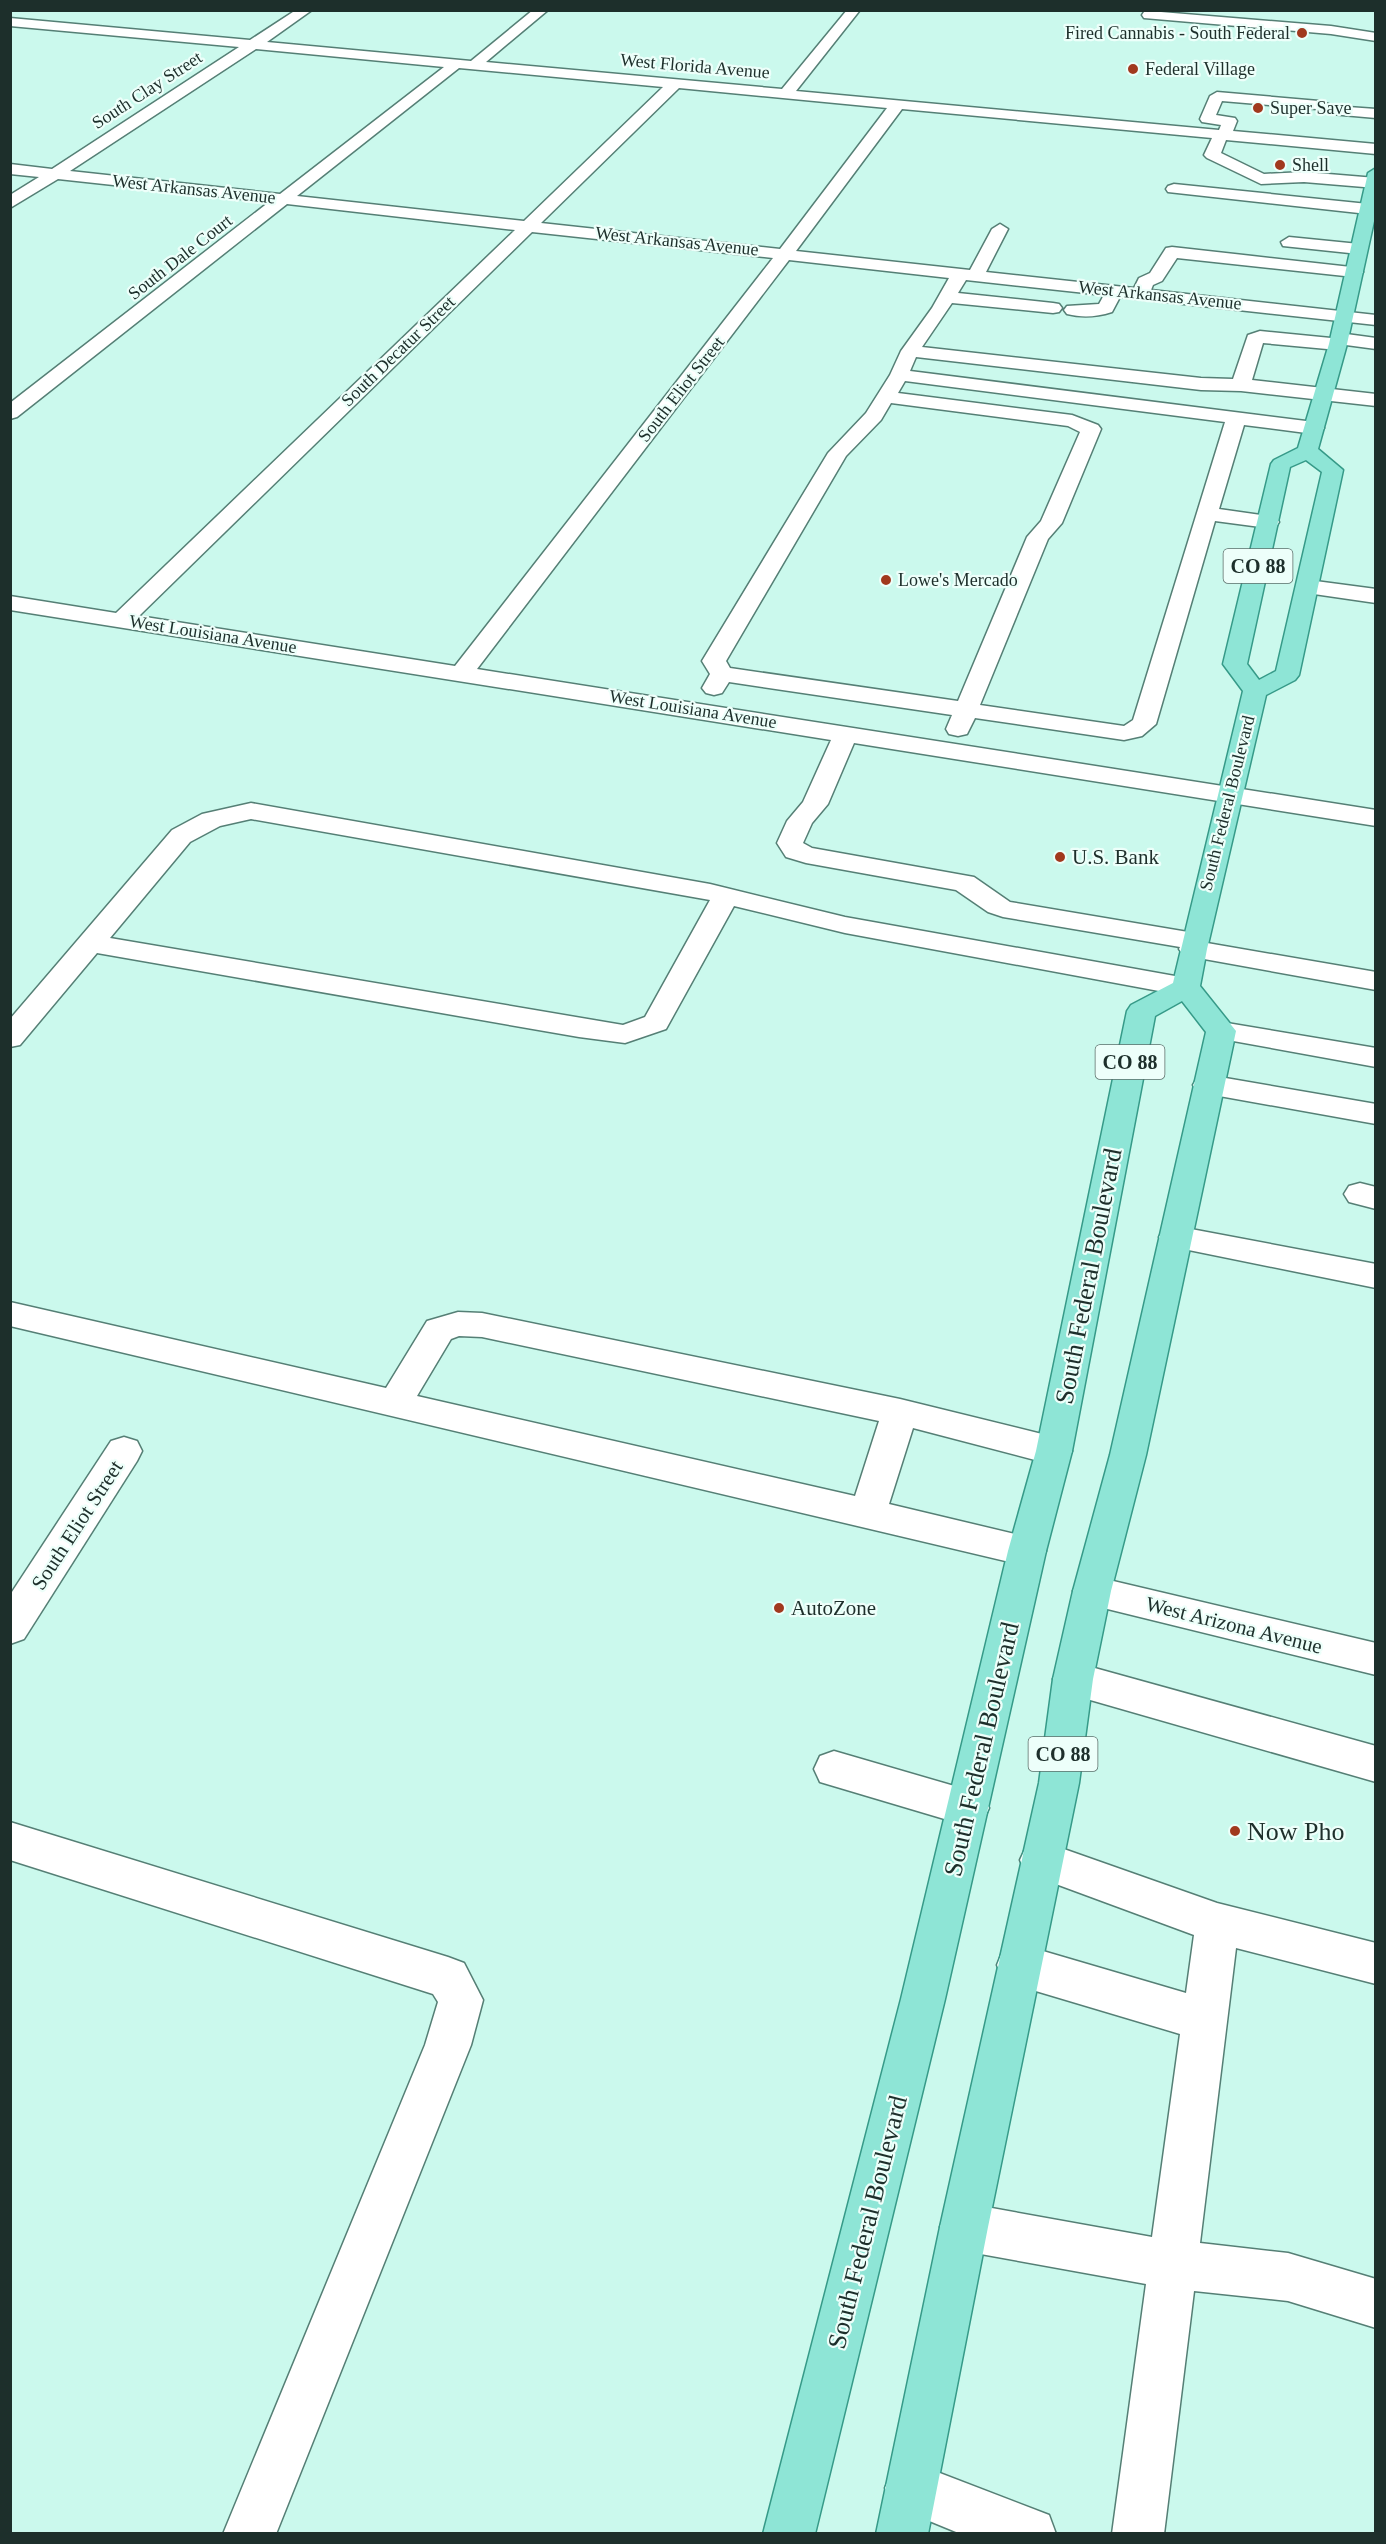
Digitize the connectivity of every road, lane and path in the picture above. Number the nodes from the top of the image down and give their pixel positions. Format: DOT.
graph roads {
  1 [pos="306,10"];
  2 [pos="542,10"];
  3 [pos="854,10"];
  4 [pos="1216,10"];
  5 [pos="1246,12"];
  6 [pos="98,15"];
  7 [pos="1149,15"];
  8 [pos="10,22"];
  9 [pos="76,28"];
  10 [pos="1376,37"];
  11 [pos="254,44"];
  12 [pos="457,63"];
  13 [pos="474,65"];
  14 [pos="675,83"];
  15 [pos="786,94"];
  16 [pos="898,104"];
  17 [pos="1376,114"];
  18 [pos="1223,134"];
  19 [pos="1376,149"];
  20 [pos="10,169"];
  21 [pos="55,174"];
  22 [pos="1375,180"];
  23 [pos="1174,189"];
  24 [pos="287,198"];
  25 [pos="10,203"];
  26 [pos="527,225"];
  27 [pos="1000,229"];
  28 [pos="1191,236"];
  29 [pos="1268,240"];
  30 [pos="1363,240"];
  31 [pos="1172,252"];
  32 [pos="786,253"];
  33 [pos="1376,261"];
  34 [pos="968,274"];
  35 [pos="1115,290"];
  36 [pos="1141,293"];
  37 [pos="947,297"];
  38 [pos="1053,308"];
  39 [pos="1073,310"];
  40 [pos="1344,316"];
  41 [pos="1376,320"];
  42 [pos="1339,342"];
  43 [pos="1376,344"];
  44 [pos="910,351"];
  45 [pos="1112,374"];
  46 [pos="899,375"];
  47 [pos="1241,385"];
  48 [pos="1325,395"];
  49 [pos="886,398"];
  50 [pos="1101,400"];
  51 [pos="1376,400"];
  52 [pos="10,413"];
  53 [pos="1236,417"];
  54 [pos="1314,428"];
  55 [pos="1307,451"];
  56 [pos="1207,514"];
  57 [pos="1268,522"];
  58 [pos="1308,587"];
  59 [pos="1376,596"];
  60 [pos="10,603"];
  61 [pos="122,620"];
  62 [pos="462,673"];
  63 [pos="722,674"];
  64 [pos="1255,691"];
  65 [pos="966,710"];
  66 [pos="700,711"];
  67 [pos="846,734"];
  68 [pos="950,750"];
  69 [pos="1228,795"];
  70 [pos="1376,818"];
  71 [pos="726,896"];
  72 [pos="90,943"];
  73 [pos="1191,959"];
  74 [pos="1376,981"];
  75 [pos="1221,1031"];
  76 [pos="10,1038"];
  77 [pos="1376,1058"];
  78 [pos="1208,1085"];
  79 [pos="1376,1114"];
  80 [pos="1175,1237"];
  81 [pos="1376,1276"];
  82 [pos="10,1314"];
  83 [pos="395,1403"];
  84 [pos="900,1412"];
  85 [pos="124,1451"];
  86 [pos="1054,1451"];
  87 [pos="868,1513"];
  88 [pos="1027,1551"];
  89 [pos="1092,1591"];
  90 [pos="10,1628"];
  91 [pos="1376,1659"];
  92 [pos="1073,1679"];
  93 [pos="1376,1764"];
  94 [pos="834,1769"];
  95 [pos="968,1808"];
  96 [pos="10,1841"];
  97 [pos="1041,1860"];
  98 [pos="1217,1923"];
  99 [pos="1376,1964"];
  100 [pos="1019,1965"];
  101 [pos="1204,2019"];
  102 [pos="964,2227"];
  103 [pos="1173,2265"];
  104 [pos="1376,2304"];
  105 [pos="907,2511"];
  106 [pos="249,2534"];
  107 [pos="789,2534"];
  108 [pos="1030,2534"];
  109 [pos="1138,2534"];
  1 -- 11 [label="street, South Clay Street"];
  2 -- 13 [label="street"];
  3 -- 15 [label="street"];
  4 -- 5 [label="street"];
  6 -- 9 [label="street"];
  7 -- 10 [label="street"];
  8 -- 9 [label="street, West Florida Avenue"];
  9 -- 11 [label="street, West Florida Avenue"];
  11 -- 12 [label="street, West Florida Avenue"];
  11 -- 21 [label="street, South Clay Street"];
  12 -- 13 [label="street, West Florida Avenue"];
  12 -- 24 [label="street, South Dale Court"];
  13 -- 14 [label="street, West Florida Avenue"];
  14 -- 15 [label="street, West Florida Avenue"];
  14 -- 26 [label="street, South Decatur Street"];
  15 -- 16 [label="street, West Florida Avenue"];
  16 -- 18 [label="street, West Florida Avenue"];
  16 -- 32 [label="street, South Eliot Street"];
  17 -- 18 [label="street"];
  18 -- 19 [label="street, West Florida Avenue"];
  18 -- 22 [label="street"];
  20 -- 21 [label="street, West Arkansas Avenue"];
  21 -- 24 [label="street, West Arkansas Avenue"];
  21 -- 25 [label="street, South Clay Street"];
  22 -- 30 [label="main road"];
  23 -- 30 [label="street"];
  24 -- 26 [label="street, West Arkansas Avenue"];
  24 -- 52 [label="street, South Dale Court"];
  26 -- 32 [label="street, West Arkansas Avenue"];
  26 -- 61 [label="street, South Decatur Street"];
  27 -- 34 [label="street"];
  28 -- 31 [label="street"];
  29 -- 30 [label="street"];
  30 -- 31 [label="street"];
  30 -- 33 [label="street"];
  30 -- 40 [label="main road"];
  31 -- 36 [label="street"];
  32 -- 34 [label="street, West Arkansas Avenue"];
  32 -- 62 [label="street, South Eliot Street"];
  34 -- 35 [label="street, West Arkansas Avenue"];
  34 -- 37 [label="street"];
  35 -- 36 [label="street, West Arkansas Avenue"];
  35 -- 39 [label="street"];
  36 -- 40 [label="street, West Arkansas Avenue"];
  37 -- 38 [label="street"];
  37 -- 44 [label="street"];
  40 -- 41 [label="street, West Arkansas Avenue"];
  40 -- 42 [label="main road"];
  42 -- 43 [label="street"];
  42 -- 47 [label="street"];
  42 -- 48 [label="main road"];
  44 -- 45 [label="street"];
  44 -- 46 [label="street"];
  45 -- 47 [label="street"];
  45 -- 50 [label="street"];
  46 -- 49 [label="street"];
  46 -- 50 [label="street"];
  47 -- 48 [label="street"];
  48 -- 51 [label="street"];
  48 -- 54 [label="main road"];
  49 -- 63 [label="street"];
  49 -- 65 [label="street"];
  50 -- 53 [label="street"];
  53 -- 54 [label="street"];
  53 -- 56 [label="street"];
  54 -- 55 [label="main road"];
  55 -- 57 [label="main road, South Federal Boulevard / CO 88"];
  55 -- 58 [label="main road, South Federal Boulevard / CO 88"];
  56 -- 57 [label="street"];
  56 -- 65 [label="street"];
  57 -- 64 [label="main road, South Federal Boulevard / CO 88"];
  58 -- 59 [label="street"];
  58 -- 64 [label="main road, South Federal Boulevard / CO 88"];
  60 -- 61 [label="street, West Louisiana Avenue"];
  61 -- 62 [label="street, West Louisiana Avenue"];
  62 -- 66 [label="street, West Louisiana Avenue"];
  63 -- 65 [label="street"];
  63 -- 66 [label="street"];
  64 -- 69 [label="main road, South Federal Boulevard"];
  65 -- 68 [label="street"];
  66 -- 67 [label="street, West Louisiana Avenue"];
  67 -- 68 [label="street, West Louisiana Avenue"];
  67 -- 73 [label="street"];
  68 -- 69 [label="street, West Louisiana Avenue"];
  69 -- 70 [label="street, West Louisiana Avenue"];
  69 -- 73 [label="main road, South Federal Boulevard"];
  71 -- 72 [label="street"];
  71 -- 72 [label="street"];
  71 -- 73 [label="street"];
  72 -- 76 [label="street"];
  73 -- 74 [label="street"];
  73 -- 75 [label="main road"];
  73 -- 86 [label="main road, South Federal Boulevard / CO 88"];
  75 -- 77 [label="street"];
  75 -- 78 [label="main road, CO 88"];
  78 -- 79 [label="street"];
  78 -- 80 [label="main road, CO 88"];
  80 -- 81 [label="street"];
  80 -- 89 [label="main road, CO 88"];
  82 -- 83 [label="street"];
  83 -- 84 [label="street"];
  83 -- 87 [label="street"];
  84 -- 86 [label="street"];
  84 -- 87 [label="street"];
  85 -- 90 [label="street, South Eliot Street"];
  86 -- 88 [label="main road, South Federal Boulevard / CO 88"];
  87 -- 88 [label="street"];
  88 -- 95 [label="main road, South Federal Boulevard / CO 88"];
  89 -- 91 [label="street, West Arizona Avenue"];
  89 -- 92 [label="main road, CO 88"];
  92 -- 93 [label="street"];
  92 -- 97 [label="main road, CO 88"];
  94 -- 95 [label="street"];
  95 -- 107 [label="main road, South Federal Boulevard / CO 88"];
  96 -- 106 [label="street"];
  97 -- 98 [label="street"];
  97 -- 100 [label="main road, CO 88"];
  98 -- 99 [label="street"];
  98 -- 101 [label="street"];
  100 -- 101 [label="street"];
  100 -- 102 [label="main road, CO 88"];
  101 -- 103 [label="street"];
  102 -- 103 [label="street"];
  102 -- 105 [label="main road, CO 88"];
  103 -- 104 [label="street"];
  103 -- 109 [label="street"];
  105 -- 108 [label="street"];
}
